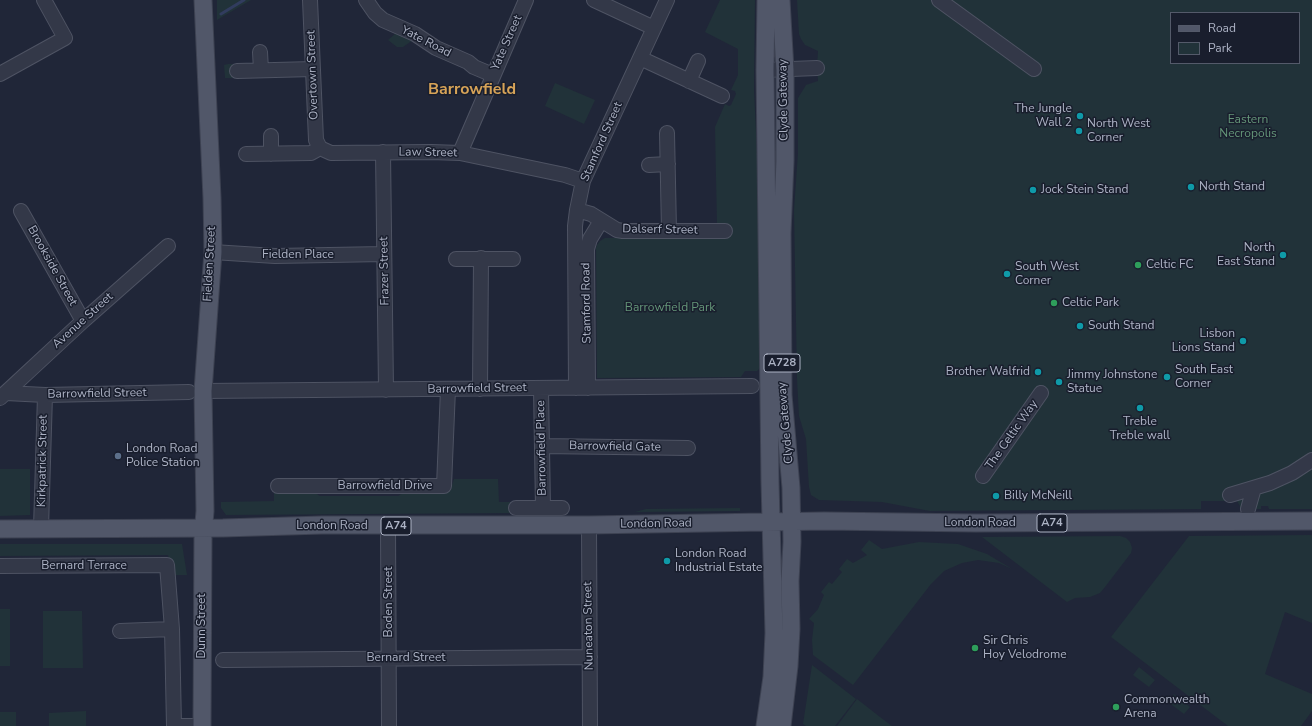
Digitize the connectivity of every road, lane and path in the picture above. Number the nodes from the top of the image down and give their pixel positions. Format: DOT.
graph roads {
  1 [pos="44,0"];
  2 [pos="203,0"];
  3 [pos="310,0"];
  4 [pos="366,0"];
  5 [pos="526,0"];
  6 [pos="594,0"];
  7 [pos="667,0"];
  8 [pos="766,0"];
  9 [pos="781,0"];
  10 [pos="939,0"];
  11 [pos="654,28"];
  12 [pos="260,52"];
  13 [pos="640,58"];
  14 [pos="698,61"];
  15 [pos="817,68"];
  16 [pos="313,69"];
  17 [pos="1034,69"];
  18 [pos="261,70"];
  19 [pos="765,70"];
  20 [pos="785,70"];
  21 [pos="237,71"];
  22 [pos="0,74"];
  23 [pos="493,75"];
  24 [pos="689,81"];
  25 [pos="722,96"];
  26 [pos="667,133"];
  27 [pos="271,136"];
  28 [pos="320,148"];
  29 [pos="383,152"];
  30 [pos="460,153"];
  31 [pos="246,154"];
  32 [pos="271,154"];
  33 [pos="668,164"];
  34 [pos="649,165"];
  35 [pos="583,181"];
  36 [pos="577,210"];
  37 [pos="21,211"];
  38 [pos="601,221"];
  39 [pos="725,231"];
  40 [pos="669,232"];
  41 [pos="168,246"];
  42 [pos="213,252"];
  43 [pos="384,254"];
  44 [pos="481,258"];
  45 [pos="456,259"];
  46 [pos="512,259"];
  47 [pos="83,321"];
  48 [pos="752,386"];
  49 [pos="582,388"];
  50 [pos="480,389"];
  51 [pos="541,389"];
  52 [pos="386,390"];
  53 [pos="448,390"];
  54 [pos="196,392"];
  55 [pos="1041,393"];
  56 [pos="3,395"];
  57 [pos="45,395"];
  58 [pos="542,446"];
  59 [pos="688,448"];
  60 [pos="1312,460"];
  61 [pos="983,476"];
  62 [pos="278,486"];
  63 [pos="1254,488"];
  64 [pos="1230,495"];
  65 [pos="516,508"];
  66 [pos="542,508"];
  67 [pos="562,508"];
  68 [pos="1248,509"];
  69 [pos="1312,521"];
  70 [pos="771,522"];
  71 [pos="792,522"];
  72 [pos="588,525"];
  73 [pos="388,526"];
  74 [pos="204,527"];
  75 [pos="41,528"];
  76 [pos="0,529"];
  77 [pos="0,566"];
  78 [pos="172,628"];
  79 [pos="120,631"];
  80 [pos="590,657"];
  81 [pos="389,658"];
  82 [pos="223,660"];
  83 [pos="174,726"];
  84 [pos="202,726"];
  85 [pos="389,726"];
  86 [pos="590,726"];
  87 [pos="764,726"];
  88 [pos="782,726"];
  1 -- 22 [label="street"];
  2 -- 42 [label="main road, Fielden Street"];
  3 -- 16 [label="street, Overtown Street"];
  4 -- 23 [label="street, Yate Road"];
  5 -- 23 [label="street, Yate Street"];
  6 -- 11 [label="street"];
  7 -- 11 [label="street, Stamford Street"];
  8 -- 19 [label="main road, Clyde Gateway / A728"];
  9 -- 20 [label="main road, Clyde Gateway / A728"];
  10 -- 17 [label="street"];
  11 -- 13 [label="street, Stamford Street"];
  12 -- 18 [label="street"];
  13 -- 24 [label="street"];
  13 -- 35 [label="street, Stamford Street"];
  14 -- 24 [label="street"];
  15 -- 20 [label="street"];
  16 -- 18 [label="street"];
  16 -- 28 [label="street, Overtown Street"];
  18 -- 21 [label="street"];
  19 -- 20 [label="street"];
  19 -- 70 [label="main road, Clyde Gateway / A728"];
  20 -- 71 [label="main road, Clyde Gateway / A728"];
  23 -- 30 [label="street, Yate Street"];
  24 -- 25 [label="street"];
  26 -- 33 [label="street"];
  27 -- 32 [label="street"];
  28 -- 29 [label="street, Law Street"];
  28 -- 32 [label="street"];
  29 -- 30 [label="street, Law Street"];
  29 -- 43 [label="street, Frazer Street"];
  30 -- 35 [label="street, Law Street"];
  31 -- 32 [label="street"];
  33 -- 34 [label="street"];
  33 -- 40 [label="street"];
  35 -- 36 [label="street, Stamford Street"];
  36 -- 38 [label="street, Dalserf Street"];
  36 -- 49 [label="street, Stamford Street"];
  37 -- 47 [label="street, Brookside Street"];
  38 -- 40 [label="street, Dalserf Street"];
  38 -- 49 [label="street, Stamford Road"];
  39 -- 40 [label="street, Dalserf Street"];
  41 -- 47 [label="street, Avenue Street"];
  42 -- 43 [label="street, Fielden Place"];
  42 -- 54 [label="main road, Fielden Street"];
  43 -- 52 [label="street, Frazer Street"];
  44 -- 45 [label="street"];
  44 -- 46 [label="street"];
  44 -- 50 [label="street"];
  47 -- 56 [label="street, Avenue Street"];
  48 -- 49 [label="street, Barrowfield Street"];
  49 -- 51 [label="street, Barrowfield Street"];
  50 -- 51 [label="street, Barrowfield Street"];
  50 -- 53 [label="street, Barrowfield Street"];
  51 -- 58 [label="street, Barrowfield Place"];
  52 -- 53 [label="street, Barrowfield Street"];
  52 -- 54 [label="street, Barrowfield Street"];
  53 -- 62 [label="street, Barrowfield Drive"];
  54 -- 57 [label="street, Barrowfield Street"];
  54 -- 74 [label="main road, Fielden Street"];
  55 -- 61 [label="street, The Celtic Way"];
  56 -- 57 [label="street, Barrowfield Street"];
  57 -- 75 [label="street, Kirkpatrick Street"];
  58 -- 59 [label="street, Barrowfield Gate"];
  58 -- 66 [label="street, Barrowfield Place"];
  60 -- 63 [label="street"];
  63 -- 64 [label="street"];
  63 -- 68 [label="street"];
  65 -- 66 [label="street, Barrowfield Place"];
  66 -- 67 [label="street, Barrowfield Place"];
  69 -- 71 [label="main road, London Road / A74"];
  70 -- 71 [label="main road, London Road / A74"];
  70 -- 72 [label="main road, London Road / A74"];
  70 -- 87 [label="main road, Clyde Gateway / A728"];
  71 -- 88 [label="main road, Clyde Gateway / A728"];
  72 -- 73 [label="main road, London Road / A74"];
  72 -- 80 [label="street, Nuneaton Street"];
  73 -- 74 [label="main road, London Road / A74"];
  73 -- 81 [label="street, Boden Street"];
  74 -- 75 [label="main road, London Road / A74"];
  74 -- 84 [label="main road, Dunn Street"];
  75 -- 76 [label="main road, London Road / A74"];
  77 -- 78 [label="street, Bernard Terrace"];
  78 -- 79 [label="street"];
  78 -- 83 [label="street"];
  80 -- 81 [label="street, Bernard Street"];
  80 -- 86 [label="street, Nuneaton Street"];
  81 -- 82 [label="street, Bernard Street"];
  81 -- 85 [label="street, Boden Street"];
  83 -- 84 [label="street"];
}
